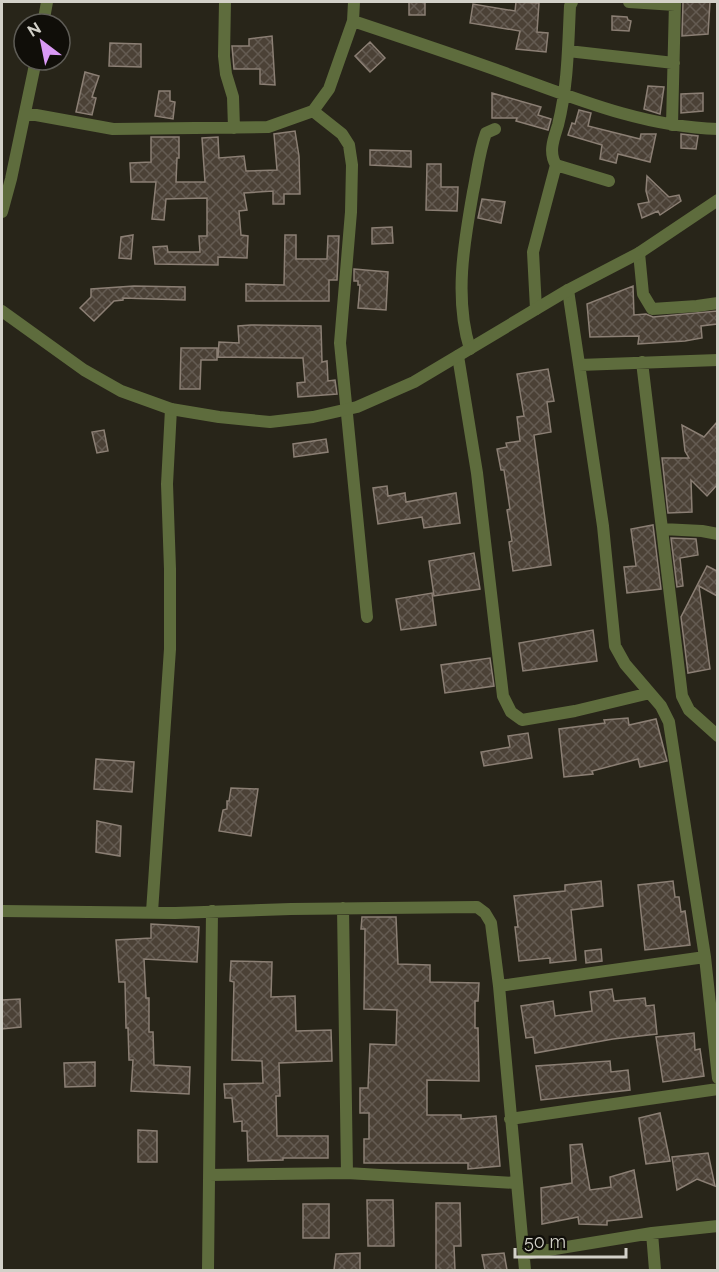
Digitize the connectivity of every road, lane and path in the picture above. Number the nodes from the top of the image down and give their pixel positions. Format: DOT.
graph roads {
  1 [pos="225,2"];
  2 [pos="354,2"];
  3 [pos="572,2"];
  4 [pos="629,2"];
  5 [pos="675,3"];
  6 [pos="353,21"];
  7 [pos="568,51"];
  8 [pos="674,63"];
  9 [pos="34,72"];
  10 [pos="565,95"];
  11 [pos="313,111"];
  12 [pos="25,113"];
  13 [pos="672,125"];
  14 [pos="234,128"];
  15 [pos="495,129"];
  16 [pos="717,129"];
  17 [pos="556,165"];
  18 [pos="609,182"];
  19 [pos="717,200"];
  20 [pos="2,212"];
  21 [pos="639,253"];
  22 [pos="568,290"];
  23 [pos="717,303"];
  24 [pos="536,309"];
  25 [pos="2,311"];
  26 [pos="470,349"];
  27 [pos="458,356"];
  28 [pos="717,360"];
  29 [pos="642,362"];
  30 [pos="579,365"];
  31 [pos="171,408"];
  32 [pos="348,409"];
  33 [pos="662,529"];
  34 [pos="717,534"];
  35 [pos="367,617"];
  36 [pos="650,693"];
  37 [pos="717,736"];
  38 [pos="344,908"];
  39 [pos="2,910"];
  40 [pos="212,911"];
  41 [pos="152,912"];
  42 [pos="705,957"];
  43 [pos="500,986"];
  44 [pos="717,1077"];
  45 [pos="717,1089"];
  46 [pos="510,1119"];
  47 [pos="347,1173"];
  48 [pos="209,1175"];
  49 [pos="516,1184"];
  50 [pos="717,1226"];
  51 [pos="652,1233"];
  52 [pos="524,1254"];
  53 [pos="208,1270"];
  54 [pos="525,1270"];
  55 [pos="655,1270"];
  1 -- 14 [label="street"];
  2 -- 6 [label="street"];
  3 -- 7 [label="street"];
  4 -- 5 [label="street"];
  5 -- 8 [label="street"];
  6 -- 10 [label="street"];
  6 -- 11 [label="street"];
  7 -- 8 [label="street"];
  7 -- 10 [label="street"];
  8 -- 13 [label="street"];
  9 -- 12 [label="street"];
  10 -- 13 [label="street"];
  10 -- 17 [label="street"];
  11 -- 14 [label="street"];
  11 -- 32 [label="street"];
  12 -- 14 [label="street"];
  12 -- 20 [label="street"];
  13 -- 16 [label="street"];
  15 -- 26 [label="street"];
  17 -- 18 [label="street"];
  17 -- 24 [label="street"];
  19 -- 21 [label="street"];
  21 -- 22 [label="street"];
  21 -- 23 [label="street"];
  22 -- 24 [label="street"];
  22 -- 30 [label="street"];
  24 -- 26 [label="street"];
  25 -- 31 [label="street"];
  26 -- 27 [label="street"];
  27 -- 32 [label="street"];
  27 -- 36 [label="street"];
  28 -- 29 [label="street"];
  29 -- 30 [label="street"];
  29 -- 33 [label="street"];
  30 -- 36 [label="street"];
  31 -- 32 [label="street"];
  31 -- 41 [label="street"];
  32 -- 35 [label="street"];
  33 -- 34 [label="street"];
  33 -- 37 [label="street"];
  36 -- 42 [label="street"];
  38 -- 40 [label="street"];
  38 -- 43 [label="street"];
  38 -- 47 [label="street"];
  39 -- 41 [label="street"];
  40 -- 41 [label="street"];
  40 -- 48 [label="street"];
  42 -- 43 [label="street"];
  42 -- 44 [label="street"];
  43 -- 46 [label="street"];
  45 -- 46 [label="street"];
  46 -- 49 [label="street"];
  47 -- 48 [label="street"];
  47 -- 49 [label="street"];
  48 -- 53 [label="street"];
  49 -- 52 [label="street"];
  50 -- 51 [label="street"];
  51 -- 52 [label="street"];
  51 -- 55 [label="street"];
  52 -- 54 [label="street"];
}
